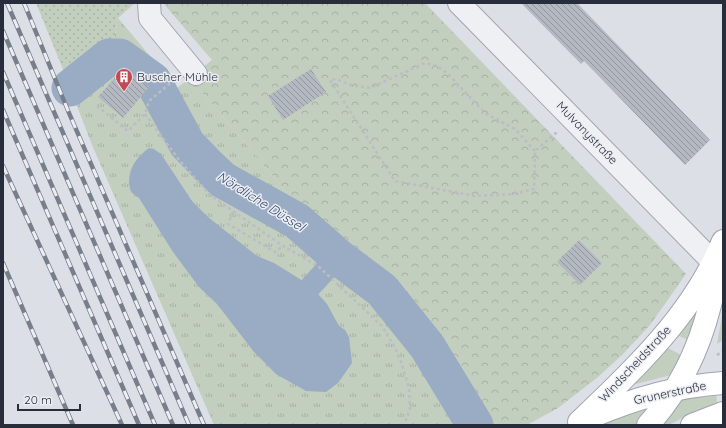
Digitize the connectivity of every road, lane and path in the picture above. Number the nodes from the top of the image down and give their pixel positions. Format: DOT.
graph roads {
  1 [pos="149,3"];
  2 [pos="465,5"];
  3 [pos="196,74"];
  4 [pos="169,84"];
  5 [pos="97,106"];
  6 [pos="145,114"];
  7 [pos="572,119"];
  8 [pos="535,151"];
  9 [pos="233,212"];
  10 [pos="723,242"];
  11 [pos="284,246"];
  12 [pos="719,271"];
  13 [pos="723,351"];
  14 [pos="717,355"];
  15 [pos="723,383"];
  16 [pos="675,390"];
  17 [pos="723,413"];
  18 [pos="577,424"];
  19 [pos="404,425"];
  20 [pos="648,425"];
  21 [pos="692,425"];
  1 -- 3 [label="street"];
  2 -- 7 [label="street, Mulvanystraße"];
  4 -- 6 [label="path"];
  5 -- 6 [label="path"];
  6 -- 9 [label="path"];
  7 -- 8 [label="path"];
  7 -- 12 [label="street, Mulvanystraße"];
  8 -- 8 [label="path"];
  9 -- 11 [label="path"];
  9 -- 11 [label="path"];
  10 -- 12 [label="main road, Windscheidstraße"];
  11 -- 19 [label="path"];
  12 -- 16 [label="main road, Windscheidstraße"];
  12 -- 18 [label="main road, Windscheidstraße"];
  13 -- 14 [label="path"];
  15 -- 16 [label="main road, Grunerstraße"];
  16 -- 18 [label="main road, Grunerstraße"];
  16 -- 20 [label="main road, Windscheidstraße"];
  17 -- 21 [label="main road"];
}
